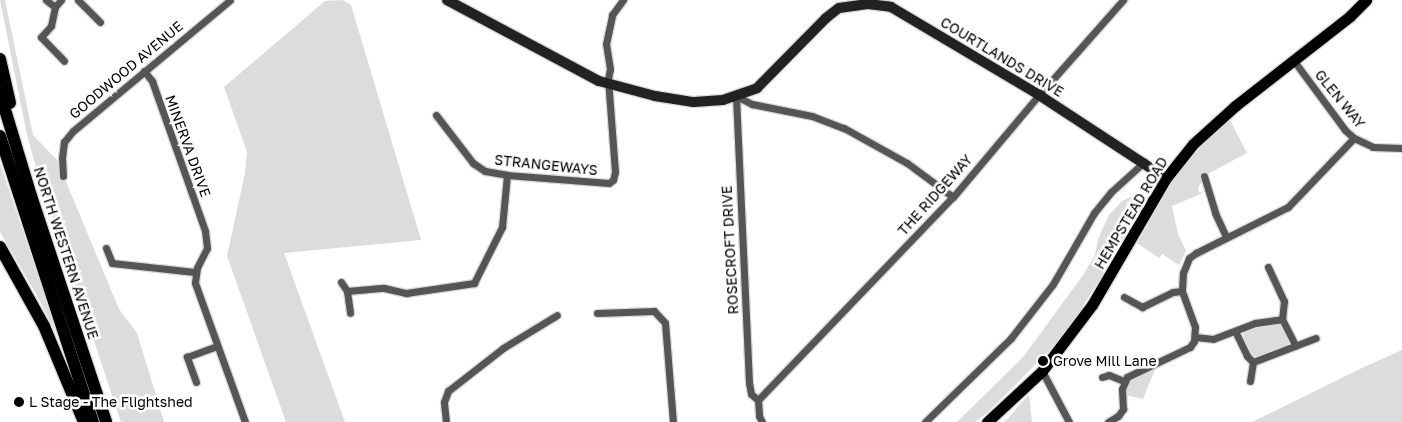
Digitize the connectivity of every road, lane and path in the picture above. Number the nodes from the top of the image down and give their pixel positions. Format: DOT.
graph roads {
  1 [pos="46,0"];
  2 [pos="61,0"];
  3 [pos="78,0"];
  4 [pos="230,0"];
  5 [pos="623,0"];
  6 [pos="1123,0"];
  7 [pos="1366,0"];
  8 [pos="452,1"];
  9 [pos="55,7"];
  10 [pos="100,22"];
  11 [pos="0,59"];
  12 [pos="1294,60"];
  13 [pos="64,61"];
  14 [pos="144,71"];
  15 [pos="609,84"];
  16 [pos="0,93"];
  17 [pos="1038,95"];
  18 [pos="736,96"];
  19 [pos="436,115"];
  20 [pos="0,136"];
  21 [pos="1354,138"];
  22 [pos="1402,148"];
  23 [pos="1144,162"];
  24 [pos="21,163"];
  25 [pos="508,175"];
  26 [pos="63,176"];
  27 [pos="1204,176"];
  28 [pos="1166,178"];
  29 [pos="952,197"];
  30 [pos="1226,237"];
  31 [pos="0,247"];
  32 [pos="106,248"];
  33 [pos="1268,267"];
  34 [pos="195,272"];
  35 [pos="341,282"];
  36 [pos="1182,290"];
  37 [pos="347,291"];
  38 [pos="1124,297"];
  39 [pos="350,312"];
  40 [pos="597,312"];
  41 [pos="557,315"];
  42 [pos="1282,319"];
  43 [pos="1235,331"];
  44 [pos="1195,337"];
  45 [pos="1316,338"];
  46 [pos="217,346"];
  47 [pos="1296,346"];
  48 [pos="1253,362"];
  49 [pos="1042,371"];
  50 [pos="1102,377"];
  51 [pos="1124,381"];
  52 [pos="1250,381"];
  53 [pos="196,382"];
  54 [pos="758,400"];
  55 [pos="84,422"];
  56 [pos="94,422"];
  57 [pos="106,422"];
  58 [pos="245,422"];
  59 [pos="446,422"];
  60 [pos="673,422"];
  61 [pos="762,422"];
  62 [pos="925,422"];
  63 [pos="987,422"];
  64 [pos="1069,422"];
  65 [pos="1108,422"];
  1 -- 9 [label="street"];
  2 -- 9 [label="street"];
  3 -- 10 [label="street"];
  4 -- 14 [label="street, GOODWOOD AVENUE"];
  5 -- 15 [label="street"];
  6 -- 17 [label="street, THE RIDGEWAY"];
  7 -- 12 [label="main road, HEMPSTEAD ROAD"];
  8 -- 15 [label="street, COURTLANDS DRIVE"];
  9 -- 13 [label="street"];
  11 -- 24 [label="highway"];
  12 -- 21 [label="street, GLEN WAY"];
  12 -- 28 [label="main road, HEMPSTEAD ROAD"];
  14 -- 26 [label="street, GOODWOOD AVENUE"];
  14 -- 34 [label="street, MINERVA DRIVE"];
  15 -- 18 [label="street, COURTLANDS DRIVE"];
  15 -- 25 [label="street, STRANGEWAYS"];
  16 -- 24 [label="highway, NORTH WESTERN AVENUE"];
  17 -- 18 [label="street, COURTLANDS DRIVE"];
  17 -- 23 [label="street, COURTLANDS DRIVE"];
  17 -- 29 [label="street, THE RIDGEWAY"];
  18 -- 29 [label="street"];
  18 -- 54 [label="street, ROSECROFT DRIVE"];
  19 -- 25 [label="street, STRANGEWAYS"];
  20 -- 56 [label="highway, NORTH WESTERN AVENUE"];
  21 -- 22 [label="street, GLEN WAY"];
  21 -- 30 [label="street"];
  23 -- 28 [label="street, COURTLANDS DRIVE"];
  23 -- 62 [label="street, HEMPSTEAD ROAD"];
  24 -- 57 [label="highway, NORTH WESTERN AVENUE"];
  25 -- 37 [label="street"];
  27 -- 30 [label="street"];
  28 -- 49 [label="main road, HEMPSTEAD ROAD"];
  29 -- 54 [label="street, THE RIDGEWAY"];
  30 -- 36 [label="street"];
  31 -- 55 [label="highway"];
  32 -- 34 [label="street"];
  33 -- 42 [label="street"];
  34 -- 46 [label="street"];
  35 -- 37 [label="street"];
  36 -- 38 [label="street"];
  36 -- 44 [label="street"];
  37 -- 39 [label="street"];
  40 -- 60 [label="street"];
  41 -- 59 [label="street"];
  42 -- 43 [label="street"];
  42 -- 47 [label="street"];
  43 -- 44 [label="street"];
  43 -- 48 [label="street"];
  44 -- 51 [label="street"];
  45 -- 47 [label="street"];
  46 -- 53 [label="street"];
  46 -- 58 [label="street"];
  47 -- 48 [label="street"];
  48 -- 52 [label="street"];
  49 -- 63 [label="main road, HEMPSTEAD ROAD"];
  49 -- 64 [label="street"];
  50 -- 51 [label="street"];
  51 -- 65 [label="street"];
  54 -- 61 [label="street, ROSECROFT DRIVE"];
}
